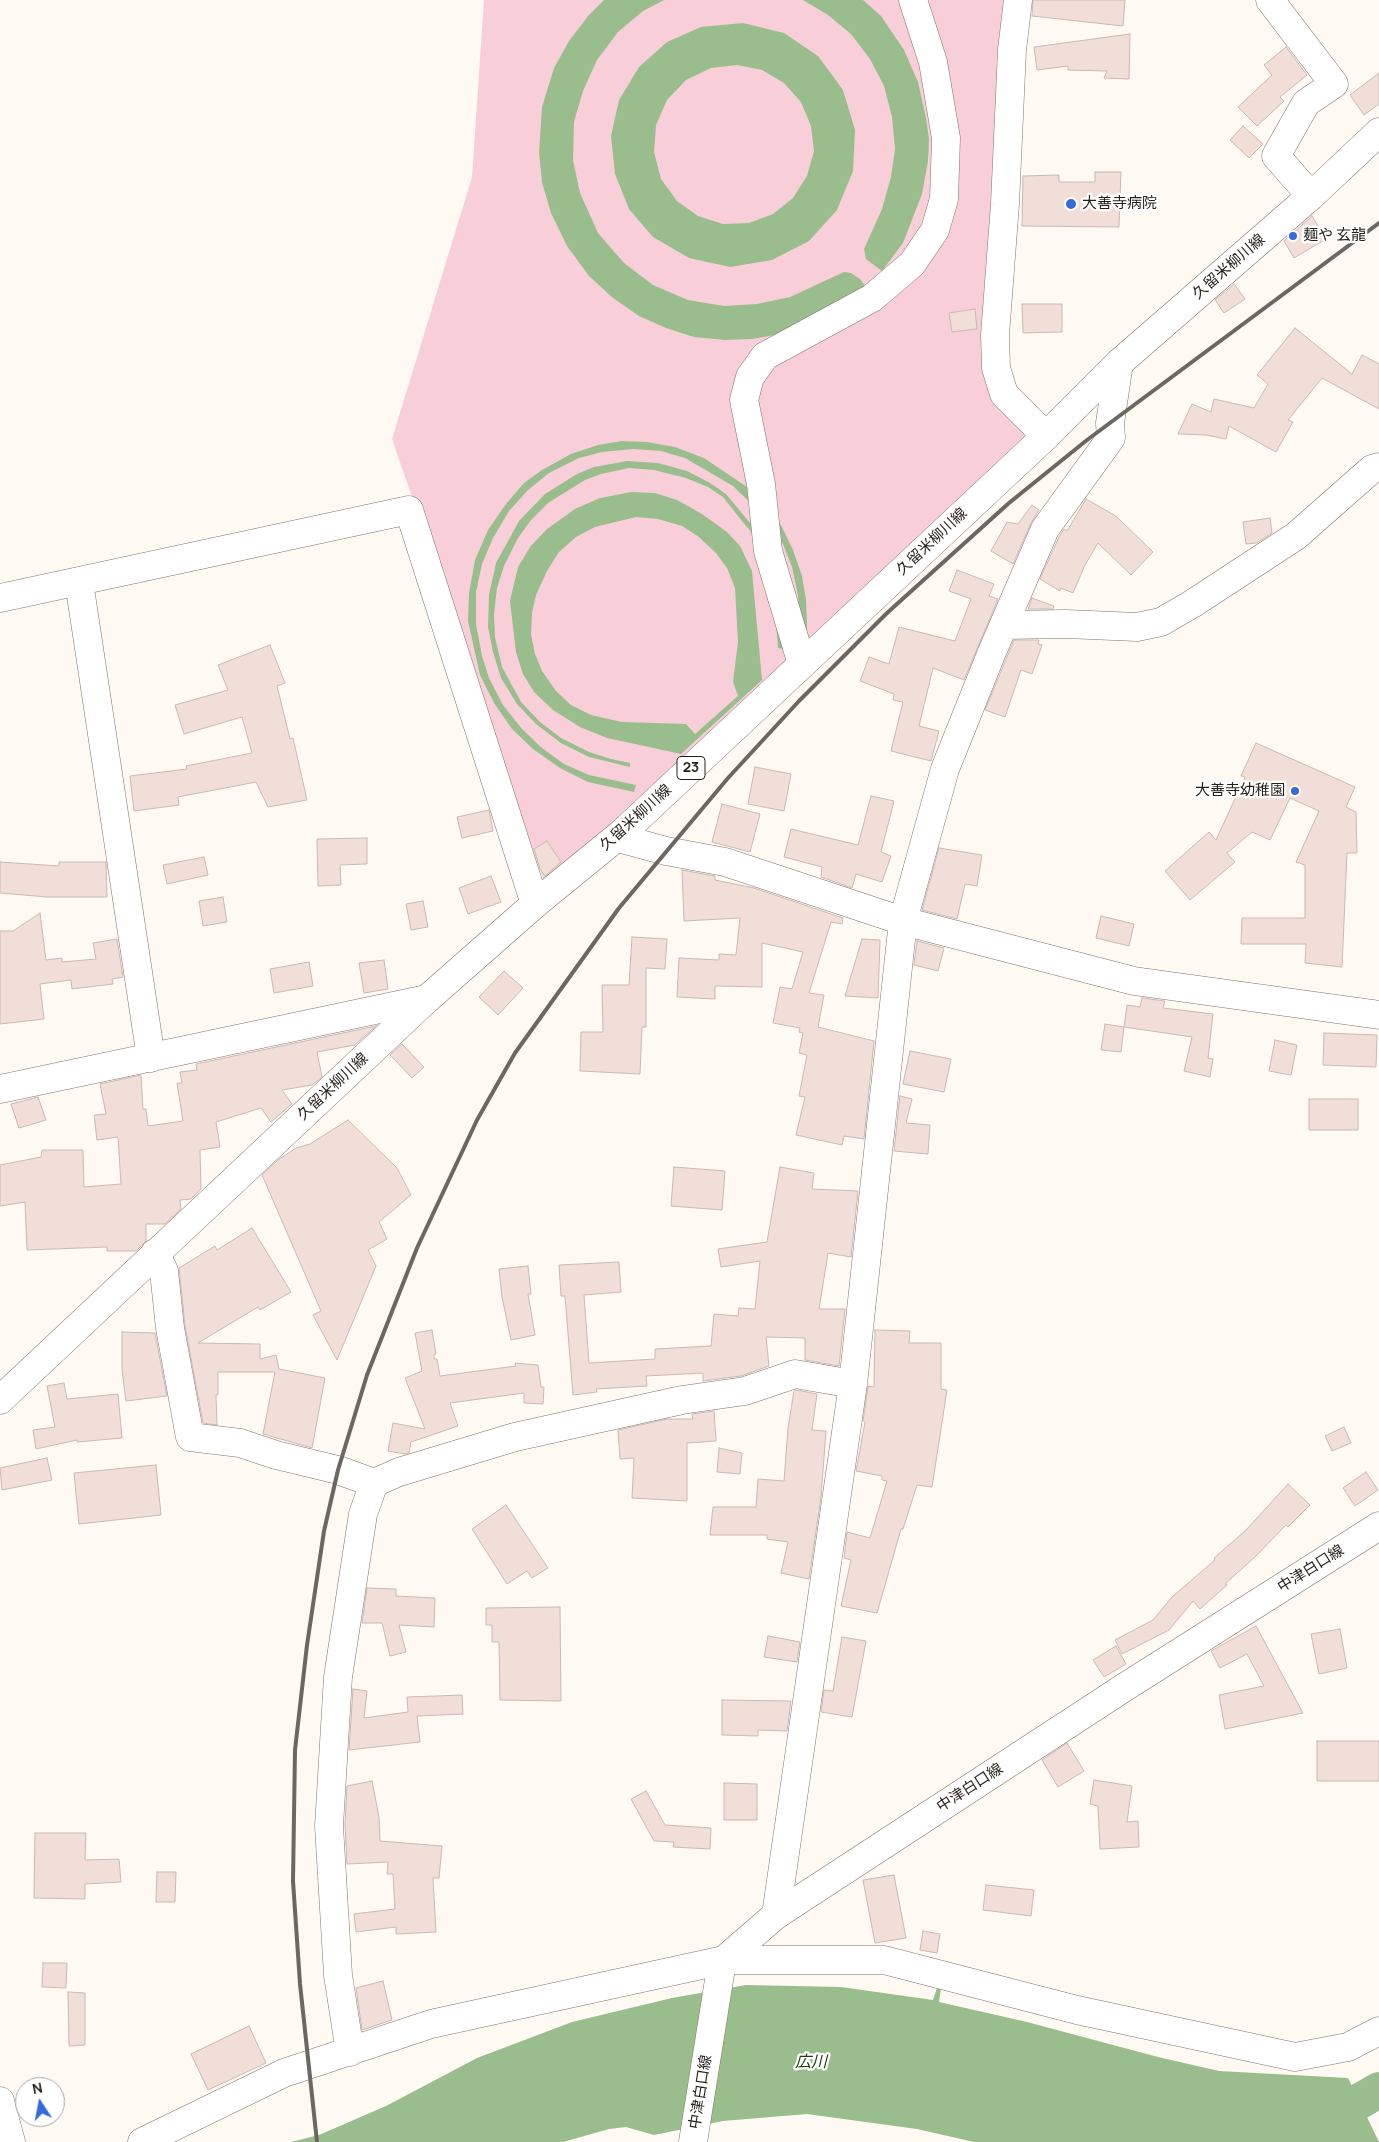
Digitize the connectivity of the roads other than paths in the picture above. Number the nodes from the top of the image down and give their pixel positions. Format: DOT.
graph roads {
  1 [pos="913,0"];
  2 [pos="1018,0"];
  3 [pos="1270,0"];
  4 [pos="1379,132"];
  5 [pos="1311,196"];
  6 [pos="1119,363"];
  7 [pos="1046,436"];
  8 [pos="1379,468"];
  9 [pos="79,582"];
  10 [pos="0,598"];
  11 [pos="1004,625"];
  12 [pos="802,664"];
  13 [pos="622,833"];
  14 [pos="535,904"];
  15 [pos="902,921"];
  16 [pos="427,999"];
  17 [pos="1379,1015"];
  18 [pos="151,1058"];
  19 [pos="0,1089"];
  20 [pos="155,1254"];
  21 [pos="853,1384"];
  22 [pos="0,1400"];
  23 [pos="374,1483"];
  24 [pos="1379,1526"];
  25 [pos="776,1915"];
  26 [pos="722,1967"];
  27 [pos="1379,2030"];
  28 [pos="350,2052"];
  29 [pos="0,2100"];
  30 [pos="11,2142"];
  31 [pos="142,2142"];
  32 [pos="693,2142"];
  1 -- 12 [label="street"];
  2 -- 7 [label="street"];
  3 -- 5 [label="street"];
  4 -- 5 [label="street, 久留米柳川線 / 23"];
  5 -- 6 [label="street, 久留米柳川線 / 23"];
  6 -- 7 [label="street, 久留米柳川線 / 23"];
  6 -- 11 [label="street"];
  7 -- 12 [label="street, 久留米柳川線 / 23"];
  8 -- 11 [label="street"];
  9 -- 10 [label="street"];
  9 -- 14 [label="street"];
  9 -- 18 [label="street"];
  11 -- 15 [label="street"];
  12 -- 13 [label="street, 久留米柳川線 / 23"];
  13 -- 14 [label="street, 久留米柳川線 / 23"];
  13 -- 15 [label="street"];
  14 -- 16 [label="street, 久留米柳川線 / 23"];
  15 -- 17 [label="street"];
  15 -- 21 [label="street"];
  16 -- 18 [label="street"];
  16 -- 20 [label="street, 久留米柳川線 / 23"];
  18 -- 19 [label="street"];
  20 -- 22 [label="street, 久留米柳川線 / 23"];
  20 -- 23 [label="street"];
  21 -- 23 [label="street"];
  21 -- 25 [label="street"];
  23 -- 28 [label="street"];
  24 -- 25 [label="street, 中津白口線"];
  25 -- 26 [label="street, 中津白口線"];
  26 -- 27 [label="street"];
  26 -- 28 [label="street"];
  26 -- 32 [label="street, 中津白口線"];
  28 -- 31 [label="street"];
  29 -- 30 [label="street"];
}
